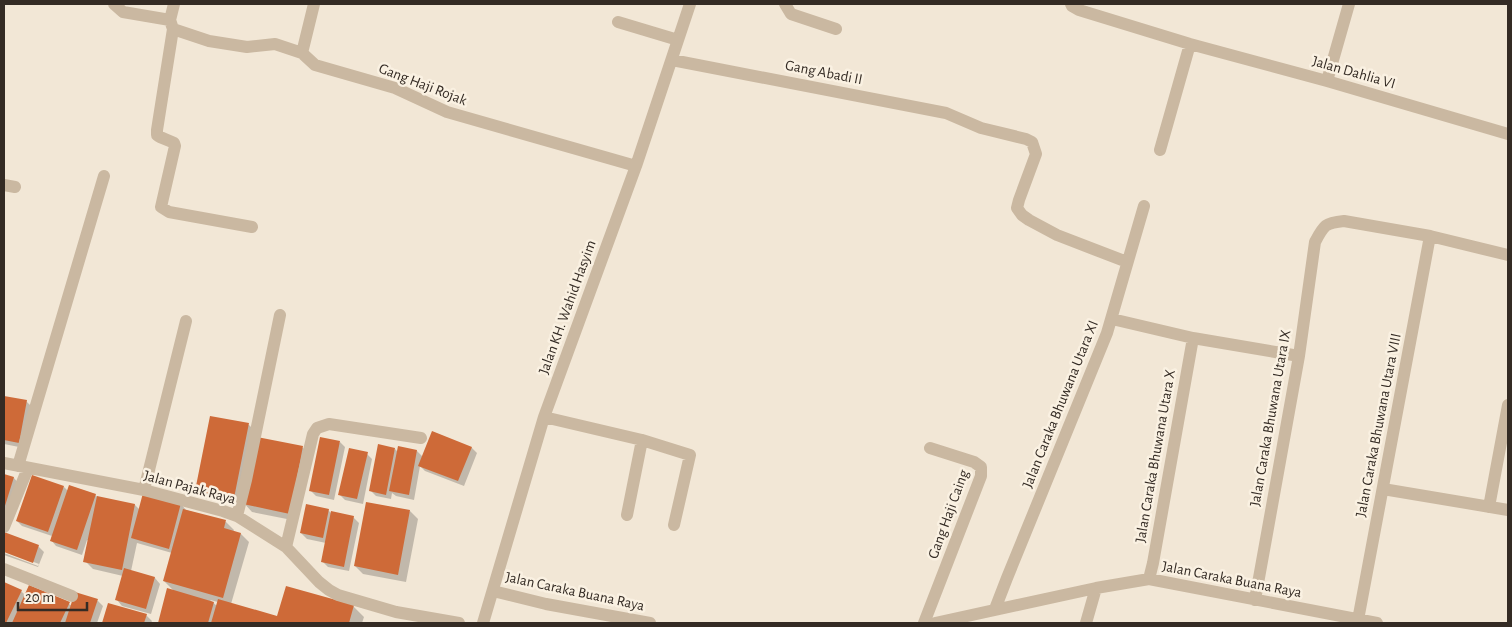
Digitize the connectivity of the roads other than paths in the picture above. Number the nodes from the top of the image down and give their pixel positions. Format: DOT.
graph roads {
  1 [pos="114,4"];
  2 [pos="174,4"];
  3 [pos="314,4"];
  4 [pos="690,4"];
  5 [pos="785,4"];
  6 [pos="1071,4"];
  7 [pos="1349,4"];
  8 [pos="618,22"];
  9 [pos="172,25"];
  10 [pos="836,29"];
  11 [pos="678,40"];
  12 [pos="1190,44"];
  13 [pos="302,53"];
  14 [pos="672,60"];
  15 [pos="1328,81"];
  16 [pos="1508,134"];
  17 [pos="1160,150"];
  18 [pos="636,166"];
  19 [pos="104,176"];
  20 [pos="1144,206"];
  21 [pos="252,227"];
  22 [pos="1430,236"];
  23 [pos="1508,255"];
  24 [pos="1127,262"];
  25 [pos="280,315"];
  26 [pos="1112,319"];
  27 [pos="186,321"];
  28 [pos="1193,338"];
  29 [pos="1299,356"];
  30 [pos="1508,405"];
  31 [pos="544,417"];
  32 [pos="421,438"];
  33 [pos="642,440"];
  34 [pos="930,448"];
  35 [pos="4,463"];
  36 [pos="23,467"];
  37 [pos="144,490"];
  38 [pos="1383,490"];
  39 [pos="1489,507"];
  40 [pos="1508,510"];
  41 [pos="627,515"];
  42 [pos="237,516"];
  43 [pos="674,525"];
  44 [pos="4,527"];
  45 [pos="286,547"];
  46 [pos="4,569"];
  47 [pos="1149,579"];
  48 [pos="1096,588"];
  49 [pos="493,591"];
  50 [pos="72,596"];
  51 [pos="1255,600"];
  52 [pos="995,609"];
  53 [pos="974,619"];
  54 [pos="1358,620"];
  55 [pos="459,623"];
  56 [pos="484,623"];
  57 [pos="644,623"];
  58 [pos="924,623"];
  59 [pos="934,623"];
  60 [pos="1086,623"];
  61 [pos="1376,623"];
  1 -- 9 [label="street, Gang Haji Rojak"];
  2 -- 9 [label="street"];
  3 -- 13 [label="street"];
  4 -- 11 [label="street, Jalan KH. Wahid Hasyim"];
  5 -- 10 [label="street"];
  6 -- 12 [label="street, Jalan Dahlia VI"];
  7 -- 15 [label="street"];
  8 -- 11 [label="street"];
  9 -- 13 [label="street, Gang Haji Rojak"];
  9 -- 21 [label="street"];
  11 -- 14 [label="street, Jalan KH. Wahid Hasyim"];
  12 -- 15 [label="street, Jalan Dahlia VI"];
  12 -- 17 [label="street"];
  13 -- 18 [label="street, Gang Haji Rojak"];
  14 -- 18 [label="street, Jalan KH. Wahid Hasyim"];
  14 -- 24 [label="street, Gang Abadi II"];
  15 -- 16 [label="street, Jalan Dahlia VI"];
  18 -- 31 [label="street, Jalan KH. Wahid Hasyim"];
  19 -- 36 [label="street"];
  20 -- 24 [label="street, Jalan Caraka Bhuwana Utara XI"];
  22 -- 23 [label="street"];
  22 -- 29 [label="street, Jalan Caraka Bhuwana Utara IX"];
  22 -- 38 [label="street, Jalan Caraka Bhuwana Utara VIII"];
  24 -- 26 [label="street, Jalan Caraka Bhuwana Utara XI"];
  25 -- 42 [label="street"];
  26 -- 28 [label="street"];
  26 -- 52 [label="street, Jalan Caraka Bhuwana Utara XI"];
  27 -- 37 [label="street"];
  28 -- 29 [label="street"];
  28 -- 47 [label="street, Jalan Caraka Bhuwana Utara X"];
  29 -- 51 [label="street, Jalan Caraka Bhuwana Utara IX"];
  30 -- 39 [label="street"];
  31 -- 33 [label="street"];
  31 -- 49 [label="street, Jalan KH. Wahid Hasyim"];
  32 -- 45 [label="street"];
  33 -- 41 [label="street"];
  33 -- 43 [label="street"];
  34 -- 58 [label="street, Gang Haji Caing"];
  35 -- 36 [label="street, Jalan Pajak Raya"];
  36 -- 37 [label="street, Jalan Pajak Raya"];
  36 -- 44 [label="street"];
  37 -- 42 [label="street, Jalan Pajak Raya"];
  38 -- 39 [label="street"];
  38 -- 54 [label="street, Jalan Caraka Bhuwana Utara VIII"];
  39 -- 40 [label="street"];
  42 -- 45 [label="street, Jalan Pajak Raya"];
  45 -- 55 [label="street, Jalan Pajak Raya"];
  46 -- 50 [label="street"];
  47 -- 48 [label="street, Jalan Caraka Buana Raya"];
  47 -- 51 [label="street, Jalan Caraka Buana Raya"];
  48 -- 52 [label="street, Jalan Caraka Buana Raya"];
  48 -- 60 [label="street"];
  49 -- 56 [label="street, Jalan KH. Wahid Hasyim"];
  49 -- 57 [label="street, Jalan Caraka Buana Raya"];
  51 -- 54 [label="street, Jalan Caraka Buana Raya"];
  52 -- 53 [label="street, Jalan Caraka Buana Raya"];
  53 -- 59 [label="street, Jalan Caraka Buana Raya"];
  54 -- 61 [label="street, Jalan Caraka Buana Raya"];
}
